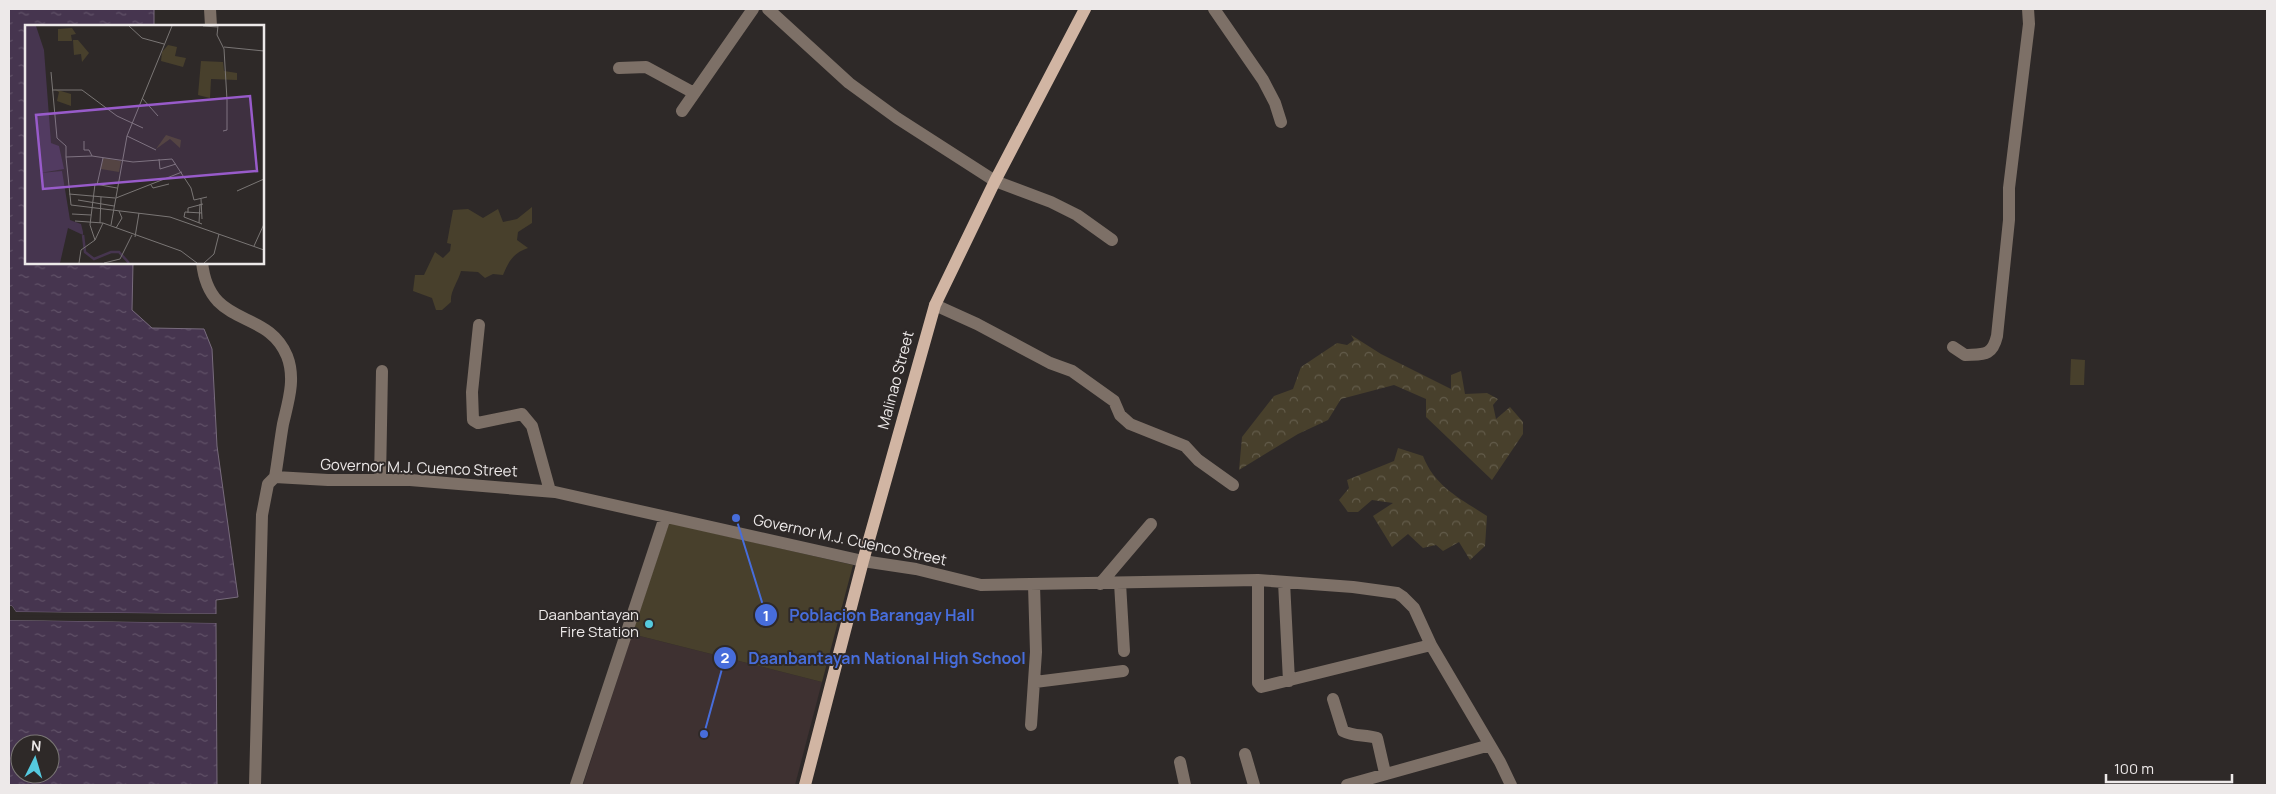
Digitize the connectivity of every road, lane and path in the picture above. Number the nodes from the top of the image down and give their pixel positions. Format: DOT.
graph roads {
  1 [pos="210,9"];
  2 [pos="753,9"];
  3 [pos="768,9"];
  4 [pos="1085,9"];
  5 [pos="1214,9"];
  6 [pos="2028,9"];
  7 [pos="211,25"];
  8 [pos="619,68"];
  9 [pos="694,93"];
  10 [pos="682,111"];
  11 [pos="1280,122"];
  12 [pos="995,181"];
  13 [pos="1112,240"];
  14 [pos="202,264"];
  15 [pos="935,305"];
  16 [pos="479,325"];
  17 [pos="1953,347"];
  18 [pos="382,371"];
  19 [pos="275,477"];
  20 [pos="380,480"];
  21 [pos="1233,485"];
  22 [pos="550,491"];
  23 [pos="665,517"];
  24 [pos="1151,524"];
  25 [pos="863,561"];
  26 [pos="1258,580"];
  27 [pos="1284,582"];
  28 [pos="1120,583"];
  29 [pos="1100,584"];
  30 [pos="1034,585"];
  31 [pos="1431,645"];
  32 [pos="1124,651"];
  33 [pos="1124,671"];
  34 [pos="1289,681"];
  35 [pos="1036,682"];
  36 [pos="1333,699"];
  37 [pos="1031,725"];
  38 [pos="1490,745"];
  39 [pos="1246,754"];
  40 [pos="1180,762"];
  41 [pos="1385,773"];
  42 [pos="255,785"];
  43 [pos="576,785"];
  44 [pos="805,785"];
  45 [pos="1185,785"];
  46 [pos="1254,785"];
  47 [pos="1347,785"];
  48 [pos="1510,785"];
  1 -- 7 [label="street"];
  2 -- 9 [label="street"];
  3 -- 12 [label="street"];
  4 -- 12 [label="main road, Malinao Street"];
  5 -- 11 [label="street"];
  6 -- 17 [label="street"];
  8 -- 9 [label="street"];
  9 -- 10 [label="street"];
  12 -- 13 [label="street"];
  12 -- 15 [label="main road, Malinao Street"];
  14 -- 19 [label="street"];
  15 -- 21 [label="street"];
  15 -- 25 [label="main road, Malinao Street"];
  16 -- 22 [label="street"];
  18 -- 20 [label="street"];
  19 -- 20 [label="street, Governor M.J. Cuenco Street"];
  19 -- 42 [label="street"];
  20 -- 22 [label="street, Governor M.J. Cuenco Street"];
  22 -- 23 [label="street, Governor M.J. Cuenco Street"];
  23 -- 25 [label="street, Governor M.J. Cuenco Street"];
  23 -- 43 [label="street"];
  24 -- 29 [label="street"];
  25 -- 30 [label="street, Governor M.J. Cuenco Street"];
  25 -- 44 [label="main road, Malinao Street"];
  26 -- 27 [label="street, Governor M.J. Cuenco Street"];
  26 -- 28 [label="street, Governor M.J. Cuenco Street"];
  26 -- 34 [label="street"];
  27 -- 31 [label="street, Governor M.J. Cuenco Street"];
  27 -- 34 [label="street"];
  28 -- 29 [label="street, Governor M.J. Cuenco Street"];
  28 -- 32 [label="street"];
  29 -- 30 [label="street, Governor M.J. Cuenco Street"];
  30 -- 35 [label="street"];
  31 -- 34 [label="street"];
  31 -- 38 [label="street"];
  33 -- 35 [label="street"];
  35 -- 37 [label="street"];
  36 -- 41 [label="street"];
  38 -- 41 [label="street"];
  38 -- 48 [label="street"];
  39 -- 46 [label="street"];
  40 -- 45 [label="street"];
  41 -- 47 [label="street"];
}
